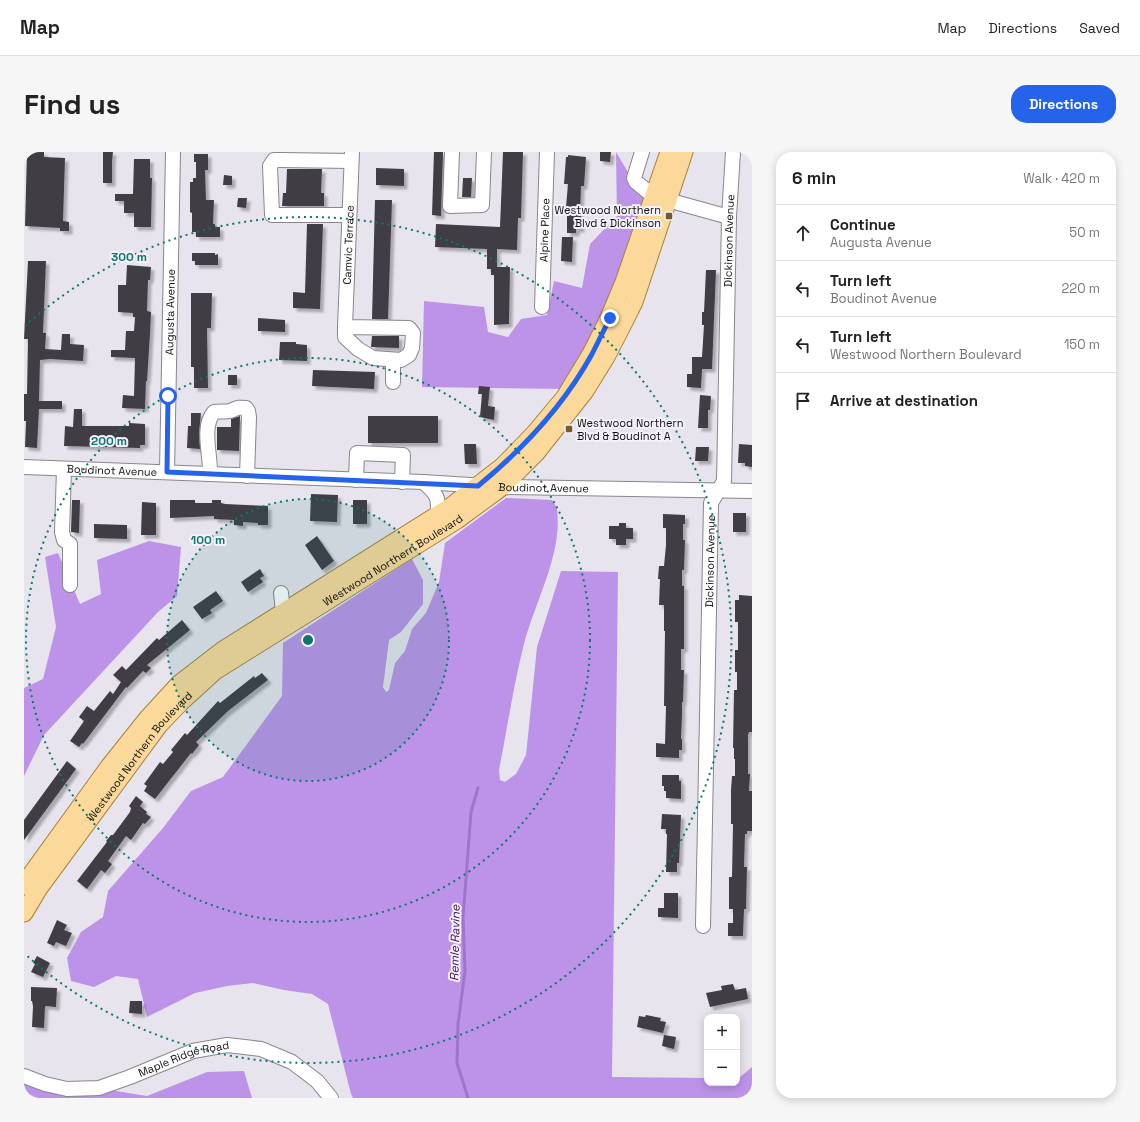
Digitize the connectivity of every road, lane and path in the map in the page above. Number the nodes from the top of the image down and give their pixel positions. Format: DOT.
graph roads {
  1 [pos="173,152"];
  2 [pos="452,152"];
  3 [pos="484,152"];
  4 [pos="547,152"];
  5 [pos="642,152"];
  6 [pos="669,152"];
  7 [pos="684,152"];
  8 [pos="733,152"];
  9 [pos="351,157"];
  10 [pos="661,198"];
  11 [pos="349,215"];
  12 [pos="729,217"];
  13 [pos="542,307"];
  14 [pos="345,332"];
  15 [pos="607,341"];
  16 [pos="393,360"];
  17 [pos="393,382"];
  18 [pos="24,467"];
  19 [pos="64,468"];
  20 [pos="167,472"];
  21 [pos="210,474"];
  22 [pos="247,476"];
  23 [pos="356,480"];
  24 [pos="402,482"];
  25 [pos="424,482"];
  26 [pos="478,486"];
  27 [pos="502,487"];
  28 [pos="719,491"];
  29 [pos="752,491"];
  30 [pos="437,516"];
  31 [pos="70,585"];
  32 [pos="281,592"];
  33 [pos="287,618"];
  34 [pos="114,773"];
  35 [pos="24,886"];
  36 [pos="25,910"];
  37 [pos="703,926"];
  38 [pos="24,1076"];
  39 [pos="331,1098"];
  1 -- 20 [label="street, Augusta Avenue"];
  2 -- 3 [label="street"];
  4 -- 13 [label="street, Alpine Place"];
  5 -- 10 [label="street"];
  6 -- 10 [label="main road, Westwood Northern Boulevard"];
  7 -- 10 [label="main road, Westwood Northern Boulevard"];
  8 -- 12 [label="street, Dickinson Avenue"];
  9 -- 11 [label="street, Camvic Terrace"];
  9 -- 11 [label="street"];
  10 -- 12 [label="street"];
  10 -- 15 [label="main road, Westwood Northern Boulevard"];
  11 -- 14 [label="street, Camvic Terrace"];
  12 -- 28 [label="street, Dickinson Avenue"];
  14 -- 16 [label="street"];
  14 -- 16 [label="street"];
  15 -- 26 [label="main road, Westwood Northern Boulevard"];
  15 -- 27 [label="main road, Westwood Northern Boulevard"];
  16 -- 17 [label="street"];
  18 -- 19 [label="street, Boudinot Avenue"];
  19 -- 20 [label="street, Boudinot Avenue"];
  19 -- 31 [label="street"];
  20 -- 21 [label="street, Boudinot Avenue"];
  21 -- 22 [label="street, Boudinot Avenue"];
  21 -- 22 [label="street"];
  22 -- 23 [label="street, Boudinot Avenue"];
  23 -- 24 [label="street, Boudinot Avenue"];
  23 -- 24 [label="street"];
  24 -- 25 [label="street, Boudinot Avenue"];
  25 -- 26 [label="street, Boudinot Avenue"];
  25 -- 30 [label="street"];
  26 -- 27 [label="street, Boudinot Avenue"];
  26 -- 30 [label="main road, Westwood Northern Boulevard"];
  27 -- 28 [label="street, Boudinot Avenue"];
  27 -- 33 [label="main road, Westwood Northern Boulevard"];
  28 -- 29 [label="street, Boudinot Avenue"];
  28 -- 37 [label="street, Dickinson Avenue"];
  30 -- 33 [label="main road, Westwood Northern Boulevard"];
  32 -- 33 [label="street"];
  33 -- 34 [label="main road, Westwood Northern Boulevard"];
  34 -- 35 [label="main road, Westwood Northern Boulevard"];
  34 -- 36 [label="main road, Westwood Northern Boulevard"];
  38 -- 39 [label="street, Maple Ridge Road"];
}
